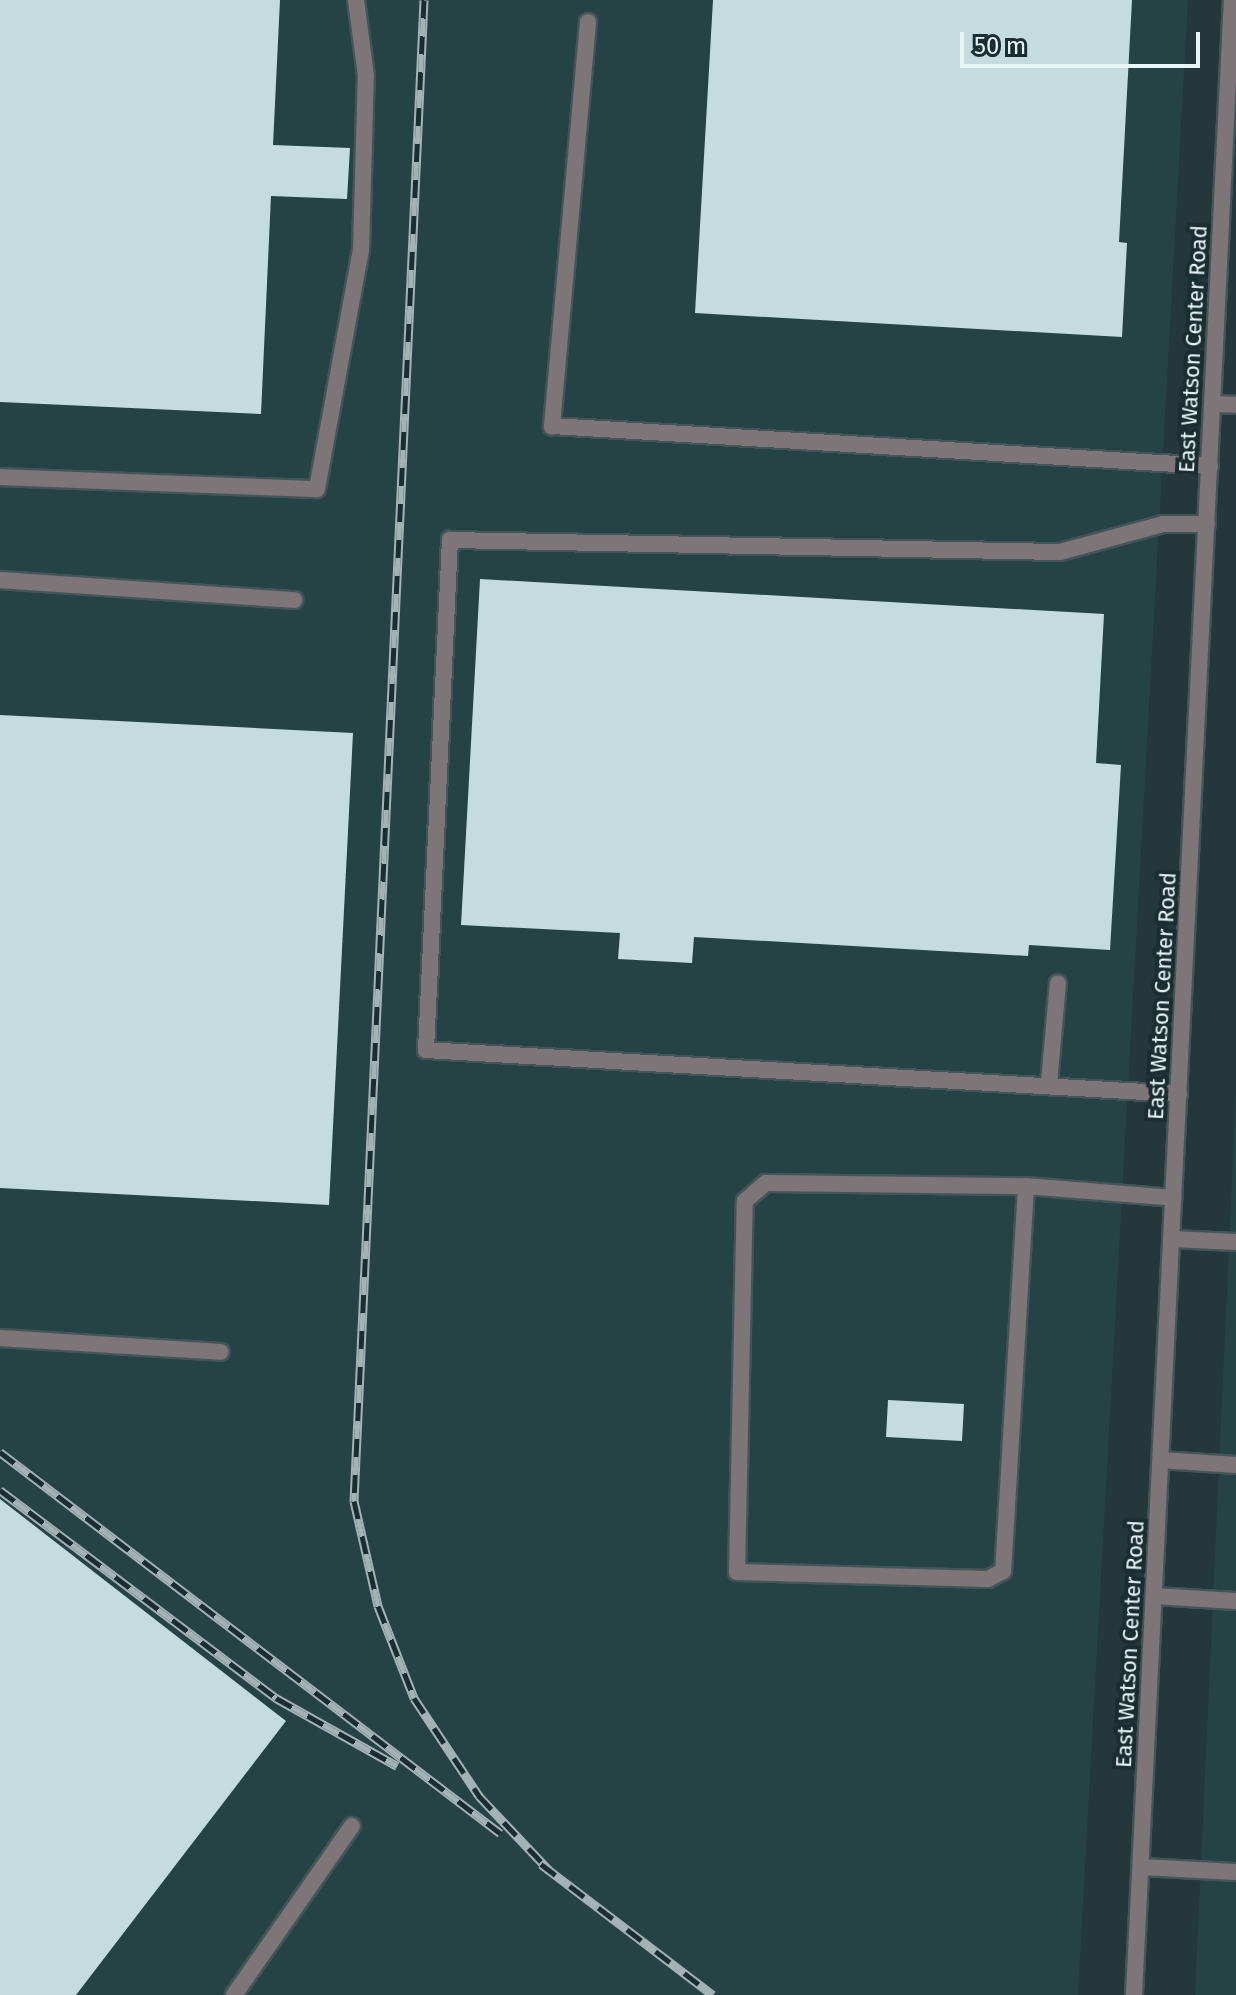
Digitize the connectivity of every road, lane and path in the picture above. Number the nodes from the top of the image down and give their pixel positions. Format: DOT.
graph roads {
  1 [pos="356,0"];
  2 [pos="1232,0"];
  3 [pos="588,22"];
  4 [pos="1232,72"];
  5 [pos="1213,404"];
  6 [pos="1236,405"];
  7 [pos="1210,466"];
  8 [pos="0,477"];
  9 [pos="1207,524"];
  10 [pos="0,580"];
  11 [pos="294,600"];
  12 [pos="1058,983"];
  13 [pos="1049,1083"];
  14 [pos="1179,1094"];
  15 [pos="1026,1186"];
  16 [pos="1174,1198"];
  17 [pos="1172,1239"];
  18 [pos="1236,1242"];
  19 [pos="0,1338"];
  20 [pos="221,1352"];
  21 [pos="1161,1460"];
  22 [pos="1236,1465"];
  23 [pos="1154,1596"];
  24 [pos="1236,1601"];
  25 [pos="352,1826"];
  26 [pos="1141,1867"];
  27 [pos="1236,1872"];
  28 [pos="234,1995"];
  29 [pos="1134,1995"];
  1 -- 8 [label="street"];
  2 -- 4 [label="street, East Watson Center Road"];
  3 -- 7 [label="street"];
  4 -- 5 [label="street, East Watson Center Road"];
  5 -- 6 [label="street"];
  5 -- 7 [label="street, East Watson Center Road"];
  7 -- 9 [label="street, East Watson Center Road"];
  9 -- 13 [label="street"];
  9 -- 14 [label="street, East Watson Center Road"];
  10 -- 11 [label="street"];
  12 -- 13 [label="street"];
  13 -- 14 [label="street"];
  14 -- 16 [label="street, East Watson Center Road"];
  15 -- 15 [label="street"];
  15 -- 16 [label="street"];
  16 -- 17 [label="street, East Watson Center Road"];
  17 -- 18 [label="street"];
  17 -- 21 [label="street, East Watson Center Road"];
  19 -- 20 [label="street"];
  21 -- 22 [label="street"];
  21 -- 23 [label="street, East Watson Center Road"];
  23 -- 24 [label="street"];
  23 -- 26 [label="street, East Watson Center Road"];
  25 -- 28 [label="street"];
  26 -- 27 [label="street"];
  26 -- 29 [label="street, East Watson Center Road"];
}
